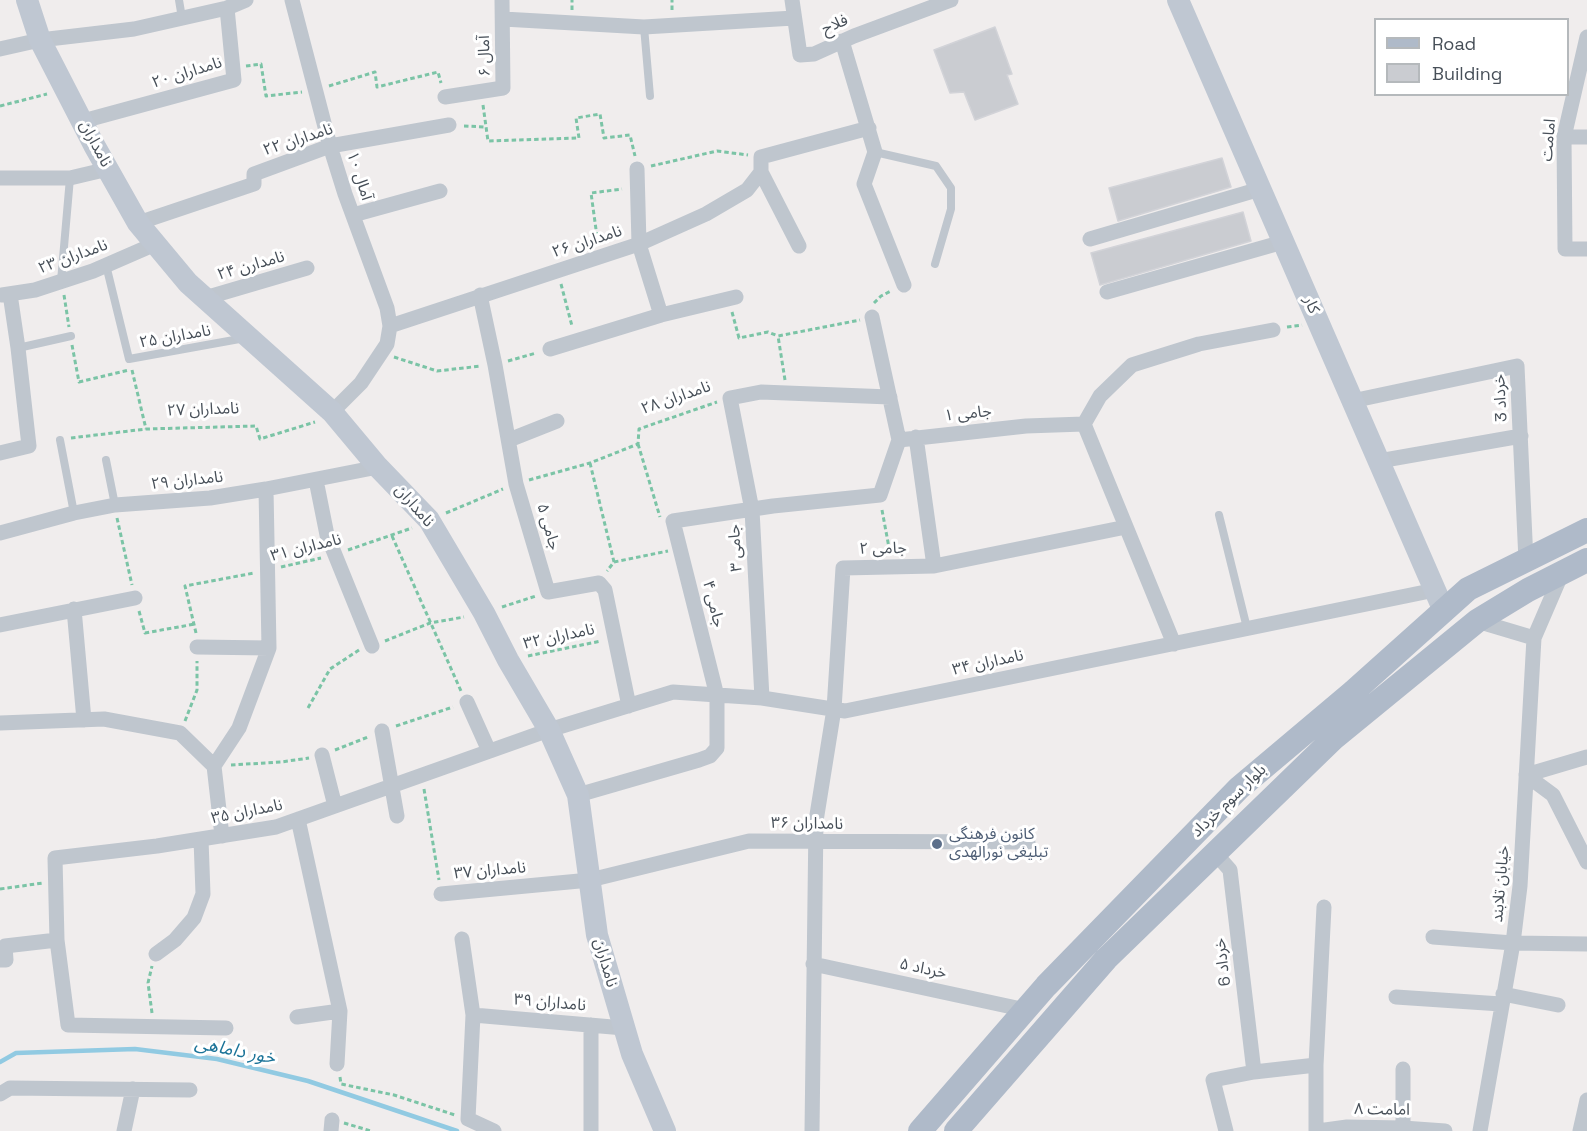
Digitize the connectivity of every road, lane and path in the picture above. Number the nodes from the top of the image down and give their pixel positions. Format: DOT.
graph roads {
  1 [pos="27,0"];
  2 [pos="179,0"];
  3 [pos="246,0"];
  4 [pos="292,0"];
  5 [pos="502,0"];
  6 [pos="792,0"];
  7 [pos="1178,0"];
  8 [pos="943,2"];
  9 [pos="227,8"];
  10 [pos="182,18"];
  11 [pos="794,18"];
  12 [pos="503,20"];
  13 [pos="644,27"];
  14 [pos="1587,37"];
  15 [pos="40,40"];
  16 [pos="842,41"];
  17 [pos="0,49"];
  18 [pos="233,69"];
  19 [pos="67,89"];
  20 [pos="315,90"];
  21 [pos="482,91"];
  22 [pos="650,96"];
  23 [pos="445,97"];
  24 [pos="0,106"];
  25 [pos="82,121"];
  26 [pos="449,125"];
  27 [pos="486,127"];
  28 [pos="869,128"];
  29 [pos="1564,137"];
  30 [pos="1587,137"];
  31 [pos="330,146"];
  32 [pos="875,152"];
  33 [pos="761,164"];
  34 [pos="637,169"];
  35 [pos="108,170"];
  36 [pos="0,178"];
  37 [pos="70,178"];
  38 [pos="637,187"];
  39 [pos="1260,189"];
  40 [pos="440,191"];
  41 [pos="352,215"];
  42 [pos="138,223"];
  43 [pos="1090,239"];
  44 [pos="1283,242"];
  45 [pos="155,244"];
  46 [pos="639,244"];
  47 [pos="799,246"];
  48 [pos="1587,249"];
  49 [pos="599,258"];
  50 [pos="935,264"];
  51 [pos="106,265"];
  52 [pos="307,268"];
  53 [pos="557,270"];
  54 [pos="61,281"];
  55 [pos="903,285"];
  56 [pos="1107,292"];
  57 [pos="5,295"];
  58 [pos="480,296"];
  59 [pos="205,298"];
  60 [pos="732,298"];
  61 [pos="662,315"];
  62 [pos="872,317"];
  63 [pos="1318,322"];
  64 [pos="390,326"];
  65 [pos="1273,330"];
  66 [pos="71,336"];
  67 [pos="778,336"];
  68 [pos="250,337"];
  69 [pos="576,341"];
  70 [pos="18,348"];
  71 [pos="550,349"];
  72 [pos="381,353"];
  73 [pos="495,364"];
  74 [pos="787,393"];
  75 [pos="890,397"];
  76 [pos="730,398"];
  77 [pos="1353,401"];
  78 [pos="332,412"];
  79 [pos="557,421"];
  80 [pos="1084,424"];
  81 [pos="146,429"];
  82 [pos="1521,436"];
  83 [pos="916,437"];
  84 [pos="60,440"];
  85 [pos="509,440"];
  86 [pos="899,440"];
  87 [pos="638,444"];
  88 [pos="0,453"];
  89 [pos="106,460"];
  90 [pos="1379,461"];
  91 [pos="590,463"];
  92 [pos="378,467"];
  93 [pos="316,480"];
  94 [pos="516,484"];
  95 [pos="266,489"];
  96 [pos="880,495"];
  97 [pos="115,505"];
  98 [pos="752,510"];
  99 [pos="74,513"];
  100 [pos="1219,515"];
  101 [pos="429,520"];
  102 [pos="673,521"];
  103 [pos="1126,527"];
  104 [pos="1587,530"];
  105 [pos="0,533"];
  106 [pos="392,536"];
  107 [pos="680,548"];
  108 [pos="335,554"];
  109 [pos="1587,560"];
  110 [pos="1526,561"];
  111 [pos="614,562"];
  112 [pos="934,566"];
  113 [pos="892,567"];
  114 [pos="269,570"];
  115 [pos="1562,573"];
  116 [pos="599,583"];
  117 [pos="185,586"];
  118 [pos="548,592"];
  119 [pos="135,598"];
  120 [pos="1440,600"];
  121 [pos="74,609"];
  122 [pos="484,613"];
  123 [pos="1477,621"];
  124 [pos="195,624"];
  125 [pos="0,625"];
  126 [pos="1247,628"];
  127 [pos="615,638"];
  128 [pos="1534,638"];
  129 [pos="1174,644"];
  130 [pos="197,646"];
  131 [pos="372,646"];
  132 [pos="269,648"];
  133 [pos="508,660"];
  134 [pos="717,696"];
  135 [pos="762,698"];
  136 [pos="466,702"];
  137 [pos="629,706"];
  138 [pos="834,709"];
  139 [pos="84,720"];
  140 [pos="0,723"];
  141 [pos="549,730"];
  142 [pos="382,731"];
  143 [pos="489,751"];
  144 [pos="322,755"];
  145 [pos="1587,757"];
  146 [pos="214,766"];
  147 [pos="422,775"];
  148 [pos="1526,775"];
  149 [pos="393,786"];
  150 [pos="578,795"];
  151 [pos="335,806"];
  152 [pos="397,816"];
  153 [pos="298,819"];
  154 [pos="222,836"];
  155 [pos="201,839"];
  156 [pos="1028,842"];
  157 [pos="814,843"];
  158 [pos="1215,853"];
  159 [pos="1587,862"];
  160 [pos="590,880"];
  161 [pos="55,882"];
  162 [pos="0,889"];
  163 [pos="441,894"];
  164 [pos="1324,908"];
  165 [pos="1433,937"];
  166 [pos="462,939"];
  167 [pos="57,940"];
  168 [pos="1513,943"];
  169 [pos="1587,944"];
  170 [pos="156,954"];
  171 [pos="0,960"];
  172 [pos="813,964"];
  173 [pos="1396,997"];
  174 [pos="1502,999"];
  175 [pos="1558,1005"];
  176 [pos="1026,1010"];
  177 [pos="340,1011"];
  178 [pos="473,1015"];
  179 [pos="297,1017"];
  180 [pos="591,1025"];
  181 [pos="153,1027"];
  182 [pos="226,1028"];
  183 [pos="624,1028"];
  184 [pos="337,1064"];
  185 [pos="1316,1065"];
  186 [pos="1403,1069"];
  187 [pos="974,1070"];
  188 [pos="1254,1072"];
  189 [pos="133,1089"];
  190 [pos="190,1089"];
  191 [pos="992,1091"];
  192 [pos="0,1094"];
  193 [pos="1587,1100"];
  194 [pos="468,1119"];
  195 [pos="331,1125"];
  196 [pos="1403,1128"];
  197 [pos="1347,1129"];
  198 [pos="124,1131"];
  199 [pos="371,1131"];
  200 [pos="494,1131"];
  201 [pos="591,1131"];
  202 [pos="665,1131"];
  203 [pos="812,1131"];
  204 [pos="920,1131"];
  205 [pos="956,1131"];
  206 [pos="1226,1131"];
  207 [pos="1317,1131"];
  208 [pos="1445,1131"];
  209 [pos="1480,1131"];
  210 [pos="1580,1131"];
  1 -- 15 [label="street, نامداران"];
  2 -- 10 [label="lane"];
  3 -- 9 [label="street"];
  4 -- 20 [label="street, آمال ۱۰"];
  5 -- 12 [label="street, آمال ۶"];
  6 -- 11 [label="street"];
  7 -- 39 [label="street, کار"];
  8 -- 16 [label="street, فلاح"];
  9 -- 10 [label="street"];
  9 -- 18 [label="street, نامداران ۲۰"];
  10 -- 15 [label="street"];
  11 -- 13 [label="street"];
  11 -- 16 [label="street, فلاح"];
  12 -- 13 [label="street"];
  12 -- 21 [label="street, آمال ۶"];
  13 -- 22 [label="lane"];
  14 -- 29 [label="street, امامت"];
  15 -- 17 [label="street"];
  15 -- 19 [label="street, نامداران"];
  16 -- 28 [label="street"];
  18 -- 20 [label="path"];
  18 -- 25 [label="street, نامداران ۲۰"];
  19 -- 24 [label="path"];
  19 -- 25 [label="street, نامداران"];
  20 -- 23 [label="path"];
  20 -- 31 [label="street, آمال ۱۰"];
  21 -- 23 [label="street, آمال ۶"];
  21 -- 27 [label="path"];
  25 -- 35 [label="street, نامداران"];
  26 -- 27 [label="path"];
  26 -- 31 [label="street, نامداران ۲۲"];
  27 -- 34 [label="path"];
  28 -- 32 [label="street"];
  28 -- 33 [label="street"];
  29 -- 30 [label="street"];
  29 -- 48 [label="street, امامت"];
  31 -- 41 [label="street, آمال ۱۰"];
  31 -- 42 [label="street, نامداران ۲۲"];
  32 -- 50 [label="lane"];
  32 -- 55 [label="street"];
  33 -- 34 [label="path"];
  33 -- 46 [label="street, نامداران ۲۶"];
  33 -- 47 [label="street"];
  34 -- 38 [label="street"];
  35 -- 37 [label="street"];
  35 -- 42 [label="street, نامداران"];
  36 -- 37 [label="street"];
  37 -- 54 [label="lane"];
  38 -- 46 [label="street"];
  38 -- 49 [label="path"];
  39 -- 43 [label="street"];
  39 -- 44 [label="street, کار"];
  40 -- 41 [label="street"];
  41 -- 64 [label="street, آمال ۱۰"];
  42 -- 45 [label="street, نامداران"];
  44 -- 56 [label="street"];
  44 -- 63 [label="street, کار"];
  45 -- 51 [label="street, نامداران ۲۳"];
  45 -- 59 [label="street, نامداران"];
  46 -- 49 [label="street, نامداران ۲۶"];
  46 -- 61 [label="street"];
  49 -- 53 [label="street, نامداران ۲۶"];
  51 -- 54 [label="street, نامداران ۲۳"];
  51 -- 68 [label="lane, نامداران ۲۵"];
  52 -- 59 [label="street, نامدارن ۲۴"];
  53 -- 58 [label="street, نامداران ۲۶"];
  53 -- 69 [label="path"];
  54 -- 57 [label="street, نامداران ۲۳"];
  54 -- 66 [label="path, نامداران ۲۵"];
  55 -- 62 [label="path"];
  57 -- 70 [label="street"];
  58 -- 64 [label="street, نامداران ۲۶"];
  58 -- 73 [label="street, جامی ۵"];
  59 -- 68 [label="street, نامداران"];
  60 -- 61 [label="street"];
  60 -- 67 [label="path"];
  61 -- 69 [label="street"];
  62 -- 67 [label="path"];
  62 -- 75 [label="street"];
  63 -- 65 [label="path"];
  63 -- 77 [label="street, کار"];
  64 -- 72 [label="street"];
  65 -- 80 [label="street"];
  66 -- 70 [label="lane"];
  66 -- 81 [label="path, نامداران ۲۵"];
  67 -- 74 [label="path"];
  68 -- 78 [label="street, نامداران"];
  69 -- 71 [label="street"];
  70 -- 88 [label="street"];
  71 -- 73 [label="path"];
  72 -- 73 [label="path"];
  72 -- 78 [label="street"];
  73 -- 85 [label="street, جامی ۵"];
  74 -- 75 [label="street, نامداران ۲۸"];
  74 -- 76 [label="street, نامداران ۲۸"];
  75 -- 86 [label="street"];
  76 -- 87 [label="path, نامداران ۲۸"];
  76 -- 98 [label="street, جامی ۳"];
  77 -- 82 [label="street, خرداد 3"];
  77 -- 90 [label="street, کار"];
  78 -- 81 [label="path, نامداران ۲۷"];
  78 -- 92 [label="street, نامداران"];
  79 -- 85 [label="street"];
  80 -- 83 [label="street, جامی ۱"];
  80 -- 103 [label="street"];
  81 -- 84 [label="path, نامداران ۲۷"];
  82 -- 90 [label="street"];
  82 -- 110 [label="street, خرداد 3"];
  83 -- 86 [label="street, جامی ۱"];
  83 -- 112 [label="street, جامی ۲"];
  84 -- 99 [label="lane"];
  85 -- 94 [label="street, جامی ۵"];
  86 -- 96 [label="street"];
  87 -- 91 [label="path"];
  87 -- 102 [label="path"];
  89 -- 97 [label="lane"];
  90 -- 120 [label="street, کار"];
  91 -- 94 [label="path"];
  91 -- 111 [label="path"];
  92 -- 93 [label="street, نامداران ۲۹"];
  92 -- 101 [label="street, نامداران"];
  93 -- 95 [label="street, نامداران ۲۹"];
  93 -- 108 [label="street"];
  94 -- 101 [label="path"];
  94 -- 118 [label="street, جامی ۵"];
  95 -- 97 [label="street, نامداران ۲۹"];
  95 -- 114 [label="street"];
  96 -- 98 [label="street"];
  96 -- 113 [label="path"];
  97 -- 99 [label="street, نامداران ۲۹"];
  97 -- 119 [label="path"];
  98 -- 102 [label="street"];
  98 -- 135 [label="street, جامی ۳"];
  99 -- 105 [label="street, نامداران ۲۹"];
  100 -- 126 [label="lane"];
  101 -- 106 [label="path, نامداران ۳۱"];
  101 -- 122 [label="street, نامداران"];
  102 -- 107 [label="street, جامی ۴"];
  103 -- 112 [label="street"];
  103 -- 129 [label="street"];
  104 -- 110 [label="main road, بلوار سوم خرداد"];
  106 -- 108 [label="path, نامداران ۳۱"];
  106 -- 136 [label="path"];
  107 -- 111 [label="path"];
  107 -- 134 [label="street, جامی ۴"];
  108 -- 114 [label="path, نامداران ۳۱"];
  108 -- 131 [label="street"];
  109 -- 115 [label="main road, بلوار سوم خرداد"];
  110 -- 120 [label="main road, بلوار سوم خرداد"];
  111 -- 116 [label="path"];
  112 -- 113 [label="street, جامی ۲"];
  113 -- 138 [label="street, جامی ۲"];
  114 -- 117 [label="path, نامداران ۳۱"];
  114 -- 132 [label="street"];
  115 -- 123 [label="main road, بلوار سوم خرداد"];
  115 -- 128 [label="street, خیابان تلابند"];
  116 -- 118 [label="street"];
  116 -- 127 [label="street"];
  118 -- 122 [label="path"];
  119 -- 121 [label="street"];
  119 -- 124 [label="path"];
  120 -- 126 [label="street, نامداران ۳۴"];
  120 -- 176 [label="main road, بلوار سوم خرداد"];
  121 -- 125 [label="street"];
  121 -- 139 [label="street"];
  122 -- 133 [label="street, نامداران"];
  123 -- 128 [label="street"];
  123 -- 158 [label="main road, بلوار سوم خرداد"];
  126 -- 129 [label="street, نامداران ۳۴"];
  127 -- 133 [label="path, نامداران ۳۲"];
  127 -- 137 [label="street"];
  128 -- 148 [label="street, خیابان تلابند"];
  129 -- 138 [label="street, نامداران ۳۴"];
  130 -- 132 [label="street"];
  132 -- 146 [label="street"];
  133 -- 141 [label="street, نامداران"];
  134 -- 135 [label="street, نامداران ۳۴"];
  134 -- 137 [label="street, نامداران ۳۴"];
  134 -- 150 [label="street, جامی ۴"];
  135 -- 138 [label="street, نامداران ۳۴"];
  136 -- 143 [label="street"];
  137 -- 141 [label="street, نامداران ۳۴"];
  138 -- 157 [label="street"];
  139 -- 140 [label="street"];
  139 -- 146 [label="street"];
  141 -- 143 [label="street, نامداران ۳۵"];
  141 -- 150 [label="street, نامداران"];
  142 -- 149 [label="street"];
  143 -- 147 [label="street, نامداران ۳۵"];
  144 -- 146 [label="path"];
  144 -- 151 [label="street"];
  145 -- 148 [label="street"];
  146 -- 154 [label="street"];
  147 -- 149 [label="street, نامداران ۳۵"];
  147 -- 163 [label="path, نامداران ۳۷"];
  148 -- 159 [label="street"];
  148 -- 168 [label="street, خیابان تلابند"];
  149 -- 151 [label="street, نامداران ۳۵"];
  149 -- 152 [label="street"];
  150 -- 160 [label="street, نامداران"];
  151 -- 153 [label="street, نامداران ۳۵"];
  153 -- 154 [label="street, نامداران ۳۵"];
  153 -- 177 [label="street"];
  154 -- 155 [label="street, نامداران ۳۵"];
  155 -- 161 [label="street, نامداران ۳۵"];
  155 -- 170 [label="street"];
  156 -- 157 [label="street, نامداران ۳۶"];
  157 -- 160 [label="street, نامداران ۳۶"];
  157 -- 172 [label="street"];
  158 -- 188 [label="street, خرداد 6"];
  158 -- 191 [label="main road, بلوار سوم خرداد"];
  160 -- 163 [label="street, نامداران ۳۷"];
  160 -- 183 [label="street, نامداران"];
  161 -- 162 [label="path"];
  161 -- 167 [label="street, نامداران ۳۵"];
  164 -- 185 [label="street"];
  165 -- 168 [label="street"];
  166 -- 178 [label="street"];
  167 -- 171 [label="street"];
  167 -- 181 [label="street, نامداران ۳۵"];
  168 -- 169 [label="street"];
  168 -- 174 [label="street, خیابان تلابند"];
  170 -- 181 [label="path"];
  172 -- 176 [label="street, خرداد ۵"];
  172 -- 203 [label="street"];
  173 -- 174 [label="street"];
  174 -- 175 [label="street"];
  174 -- 209 [label="street, خیابان تلابند"];
  176 -- 187 [label="main road, بلوار سوم خرداد"];
  177 -- 179 [label="street"];
  177 -- 184 [label="street"];
  178 -- 180 [label="street, نامداران ۳۹"];
  178 -- 194 [label="street"];
  180 -- 183 [label="street, نامداران ۳۹"];
  180 -- 201 [label="street"];
  181 -- 182 [label="street, نامداران ۳۵"];
  183 -- 202 [label="street, نامداران"];
  184 -- 194 [label="path"];
  185 -- 188 [label="street"];
  185 -- 207 [label="street"];
  186 -- 196 [label="street"];
  187 -- 191 [label="main road"];
  187 -- 204 [label="main road, بلوار سوم خرداد"];
  188 -- 206 [label="street"];
  189 -- 190 [label="street"];
  189 -- 192 [label="street"];
  189 -- 198 [label="street"];
  191 -- 205 [label="main road, بلوار سوم خرداد"];
  193 -- 210 [label="street"];
  194 -- 200 [label="street"];
  195 -- 199 [label="path"];
  196 -- 197 [label="street, امامت ۸"];
  196 -- 208 [label="street, امامت ۸"];
  197 -- 207 [label="street, امامت ۸"];
}
